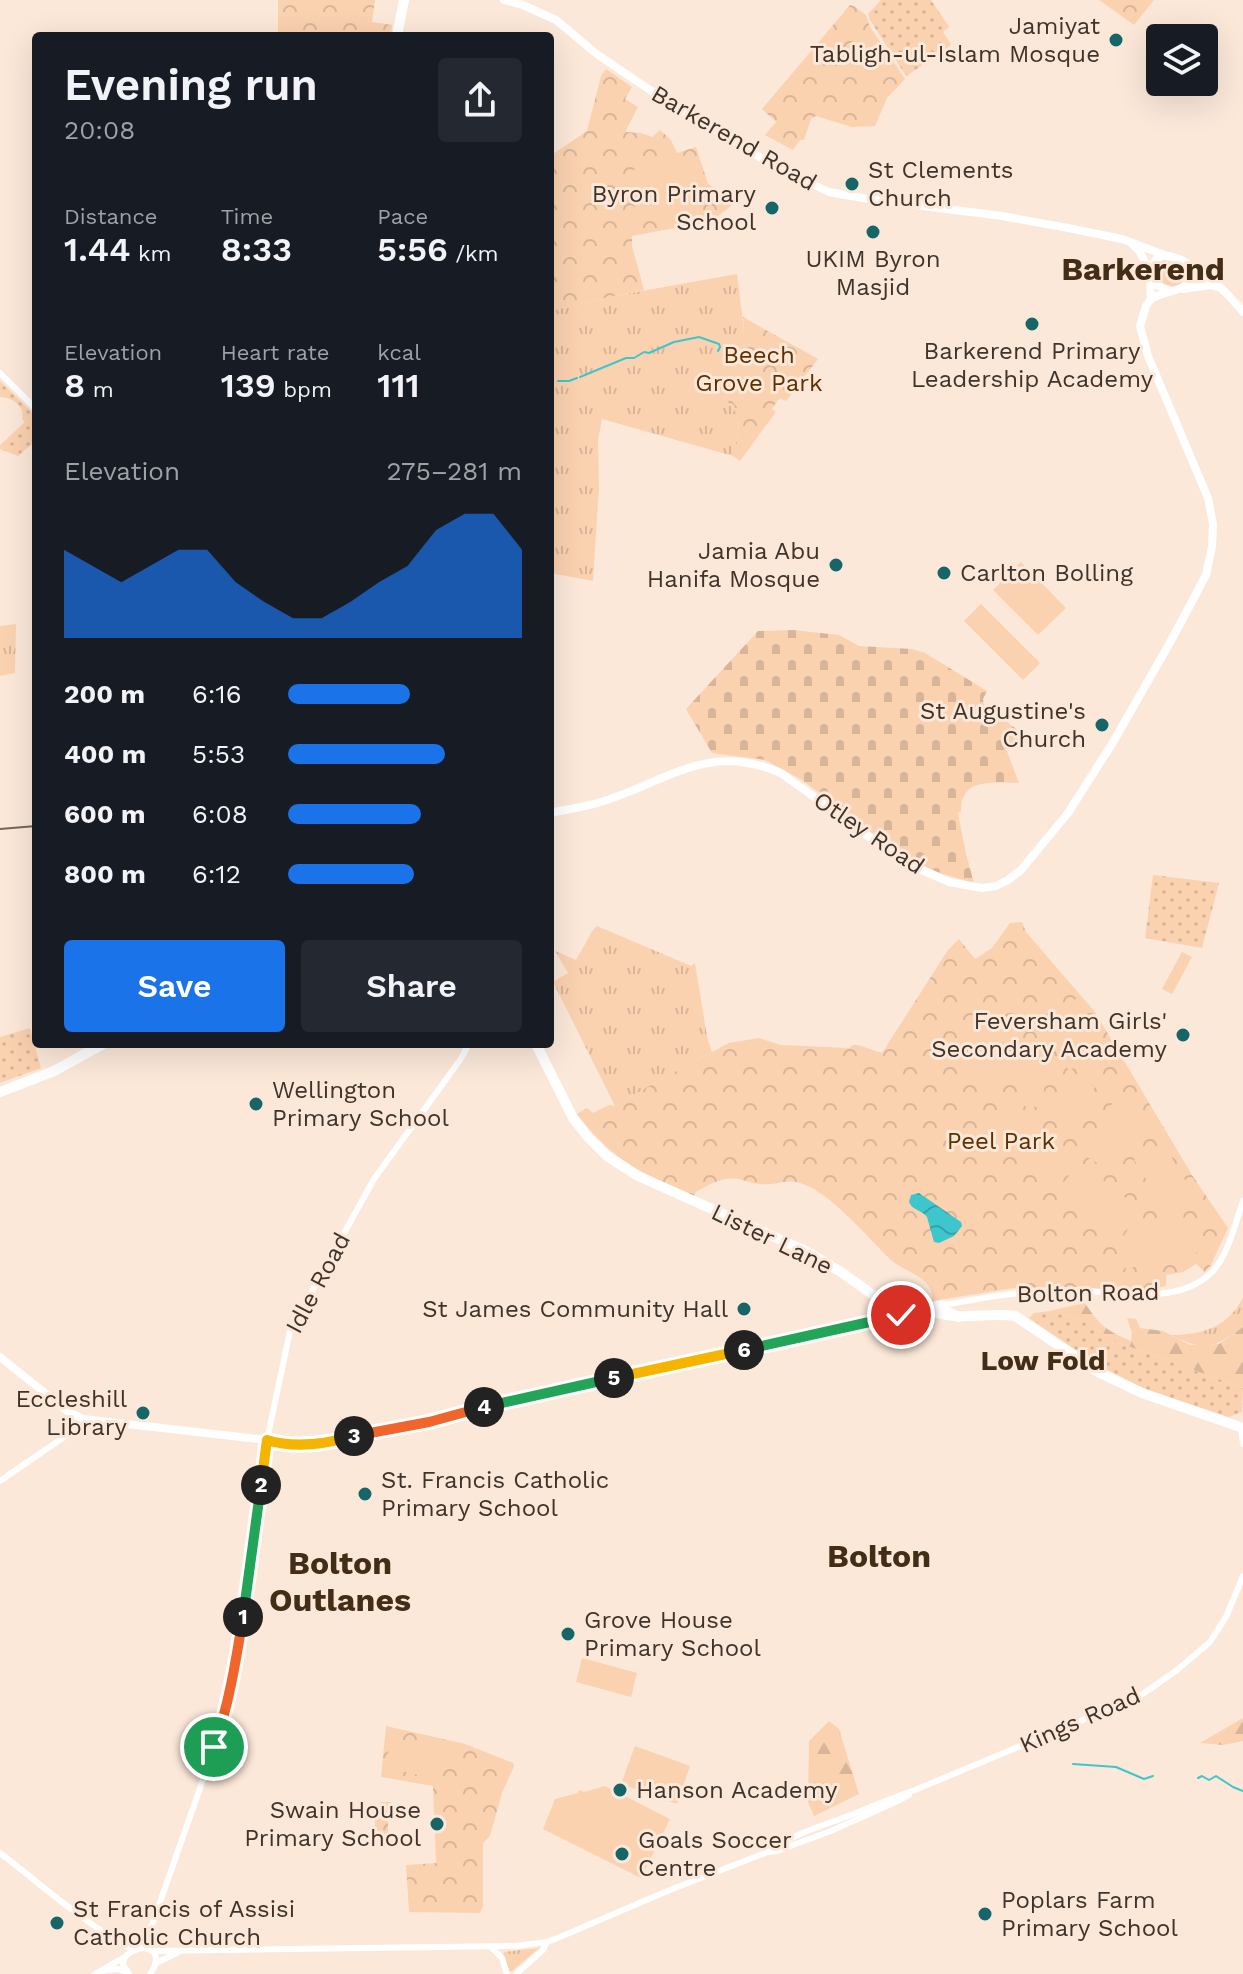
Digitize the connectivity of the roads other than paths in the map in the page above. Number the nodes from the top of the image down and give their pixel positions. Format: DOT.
graph roads {
  1 [pos="404,0"];
  2 [pos="504,0"];
  3 [pos="398,32"];
  4 [pos="1131,243"];
  5 [pos="1167,256"];
  6 [pos="1193,268"];
  7 [pos="1149,272"];
  8 [pos="1222,288"];
  9 [pos="1182,289"];
  10 [pos="1171,291"];
  11 [pos="1151,299"];
  12 [pos="1243,312"];
  13 [pos="0,373"];
  14 [pos="32,405"];
  15 [pos="554,812"];
  16 [pos="96,1048"];
  17 [pos="467,1048"];
  18 [pos="538,1048"];
  19 [pos="0,1092"];
  20 [pos="1243,1201"];
  21 [pos="942,1305"];
  22 [pos="888,1306"];
  23 [pos="920,1310"];
  24 [pos="901,1315"];
  25 [pos="959,1317"];
  26 [pos="882,1320"];
  27 [pos="0,1357"];
  28 [pos="83,1419"];
  29 [pos="1242,1426"];
  30 [pos="267,1440"];
  31 [pos="1243,1444"];
  32 [pos="0,1481"];
  33 [pos="1243,1576"];
  34 [pos="0,1853"];
  35 [pos="152,1925"];
  36 [pos="115,1940"];
  37 [pos="547,1942"];
  38 [pos="491,1947"];
  39 [pos="136,1949"];
  40 [pos="152,1951"];
  41 [pos="180,1952"];
  42 [pos="124,1957"];
  43 [pos="156,1964"];
  44 [pos="98,1973"];
  45 [pos="127,1973"];
  46 [pos="150,1974"];
  47 [pos="159,1974"];
  48 [pos="507,1974"];
  49 [pos="516,1974"];
  1 -- 3 [label="highway"];
  2 -- 4 [label="main road, Barkerend Road"];
  4 -- 5 [label="main road, Barkerend Road"];
  4 -- 7 [label="main road"];
  5 -- 6 [label="main road"];
  5 -- 7 [label="main road"];
  6 -- 8 [label="main road"];
  6 -- 9 [label="main road"];
  7 -- 10 [label="main road"];
  7 -- 11 [label="main road, Otley Road"];
  8 -- 9 [label="main road"];
  8 -- 12 [label="main road"];
  9 -- 10 [label="main road"];
  10 -- 11 [label="main road"];
  11 -- 15 [label="main road, Otley Road"];
  13 -- 14 [label="street"];
  16 -- 19 [label="highway"];
  17 -- 30 [label="street, Idle Road"];
  18 -- 22 [label="highway, Lister Lane"];
  20 -- 21 [label="street, Bolton Road"];
  21 -- 23 [label="highway, Bolton Road"];
  21 -- 25 [label="highway"];
  22 -- 23 [label="highway, Lister Lane"];
  22 -- 24 [label="highway, Lister Lane"];
  22 -- 26 [label="main road"];
  23 -- 24 [label="highway, Bolton Road"];
  23 -- 25 [label="highway, Lister Lane"];
  24 -- 26 [label="main road, Bolton Road"];
  25 -- 29 [label="highway, Lister Lane"];
  26 -- 30 [label="main road, Bolton Road"];
  27 -- 28 [label="main road"];
  28 -- 30 [label="main road, Bolton Road"];
  28 -- 32 [label="street"];
  29 -- 31 [label="street"];
  30 -- 35 [label="street, Idle Road"];
  33 -- 37 [label="street, Kings Road"];
  34 -- 36 [label="street"];
  35 -- 39 [label="street, Idle Road"];
  35 -- 40 [label="street, Idle Road"];
  36 -- 39 [label="street"];
  36 -- 42 [label="street"];
  37 -- 38 [label="street"];
  37 -- 49 [label="street, Kings Road"];
  38 -- 41 [label="street"];
  38 -- 48 [label="street"];
  39 -- 40 [label="street"];
  39 -- 42 [label="street"];
  40 -- 41 [label="street"];
  40 -- 43 [label="street, Idle Road"];
  41 -- 43 [label="street"];
  42 -- 44 [label="street"];
  42 -- 45 [label="street"];
  43 -- 46 [label="street"];
  43 -- 47 [label="street, Idle Road"];
  44 -- 45 [label="street"];
}
